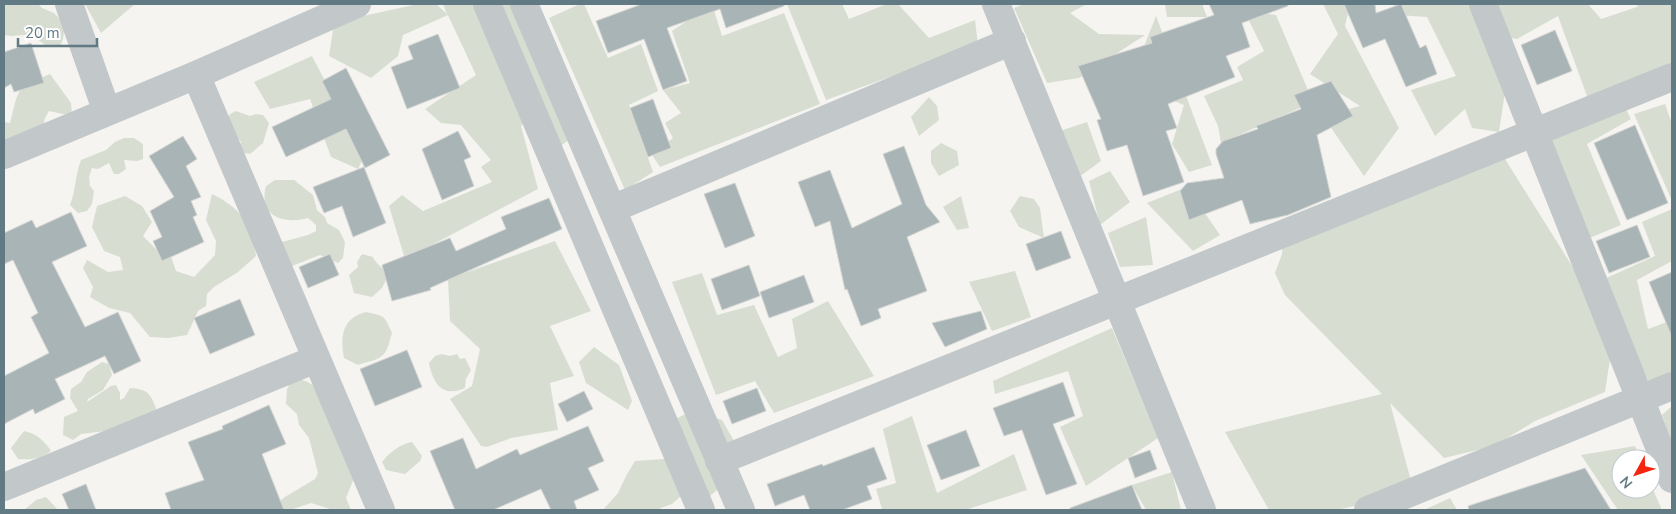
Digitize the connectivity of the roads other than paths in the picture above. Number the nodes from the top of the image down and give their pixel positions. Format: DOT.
graph roads {
  1 [pos="69,4"];
  2 [pos="357,4"];
  3 [pos="487,4"];
  4 [pos="524,4"];
  5 [pos="996,4"];
  6 [pos="1483,4"];
  7 [pos="1012,41"];
  8 [pos="196,75"];
  9 [pos="1672,76"];
  10 [pos="108,112"];
  11 [pos="1534,131"];
  12 [pos="4,155"];
  13 [pos="612,209"];
  14 [pos="1117,300"];
  15 [pos="316,359"];
  16 [pos="1672,386"];
  17 [pos="1641,399"];
  18 [pos="720,461"];
  19 [pos="1672,479"];
  20 [pos="4,487"];
  21 [pos="381,510"];
  22 [pos="701,510"];
  23 [pos="740,510"];
  24 [pos="1202,510"];
  25 [pos="1368,510"];
  1 -- 10 [label="street"];
  2 -- 8 [label="street"];
  3 -- 22 [label="street"];
  4 -- 13 [label="street"];
  5 -- 7 [label="street"];
  6 -- 11 [label="street"];
  7 -- 13 [label="street"];
  7 -- 14 [label="street"];
  8 -- 10 [label="street"];
  8 -- 15 [label="street"];
  9 -- 11 [label="street"];
  10 -- 12 [label="street"];
  11 -- 14 [label="street"];
  11 -- 17 [label="street"];
  13 -- 18 [label="street"];
  14 -- 18 [label="street"];
  14 -- 24 [label="street"];
  15 -- 20 [label="street"];
  15 -- 21 [label="street"];
  16 -- 17 [label="street"];
  17 -- 19 [label="street"];
  17 -- 25 [label="street"];
  18 -- 23 [label="street"];
}
